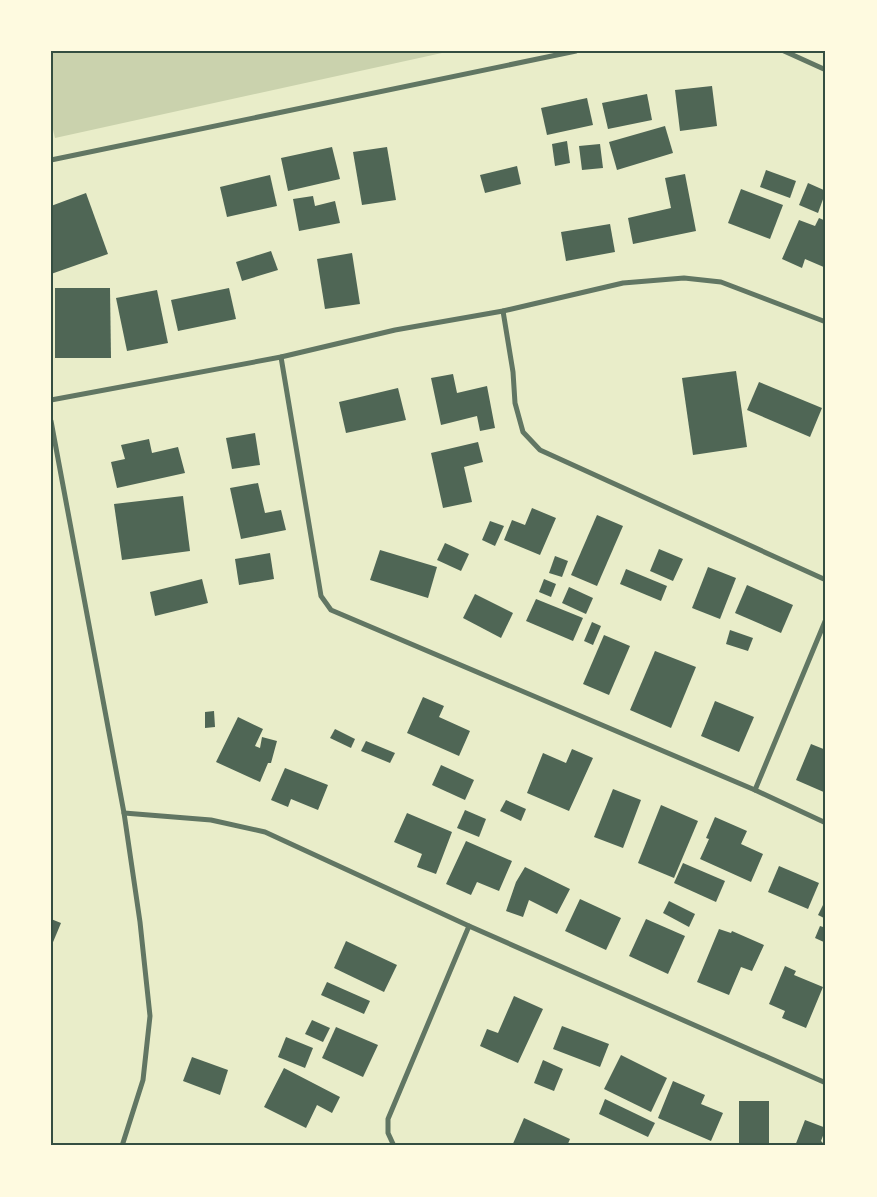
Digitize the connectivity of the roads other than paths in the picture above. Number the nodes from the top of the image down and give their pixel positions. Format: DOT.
graph roads {
  1 [pos="576,51"];
  2 [pos="784,51"];
  3 [pos="826,70"];
  4 [pos="51,160"];
  5 [pos="503,311"];
  6 [pos="826,322"];
  7 [pos="281,356"];
  8 [pos="51,400"];
  9 [pos="51,421"];
  10 [pos="826,580"];
  11 [pos="826,619"];
  12 [pos="756,790"];
  13 [pos="124,813"];
  14 [pos="826,823"];
  15 [pos="468,926"];
  16 [pos="826,1083"];
  17 [pos="122,1146"];
  18 [pos="394,1146"];
  1 -- 4 [label="street"];
  2 -- 3 [label="street"];
  5 -- 6 [label="street"];
  5 -- 7 [label="street"];
  5 -- 10 [label="street"];
  7 -- 8 [label="street"];
  7 -- 12 [label="street"];
  9 -- 13 [label="street"];
  11 -- 12 [label="street"];
  12 -- 14 [label="street"];
  13 -- 15 [label="street"];
  13 -- 17 [label="street"];
  15 -- 16 [label="street"];
  15 -- 18 [label="street"];
}
